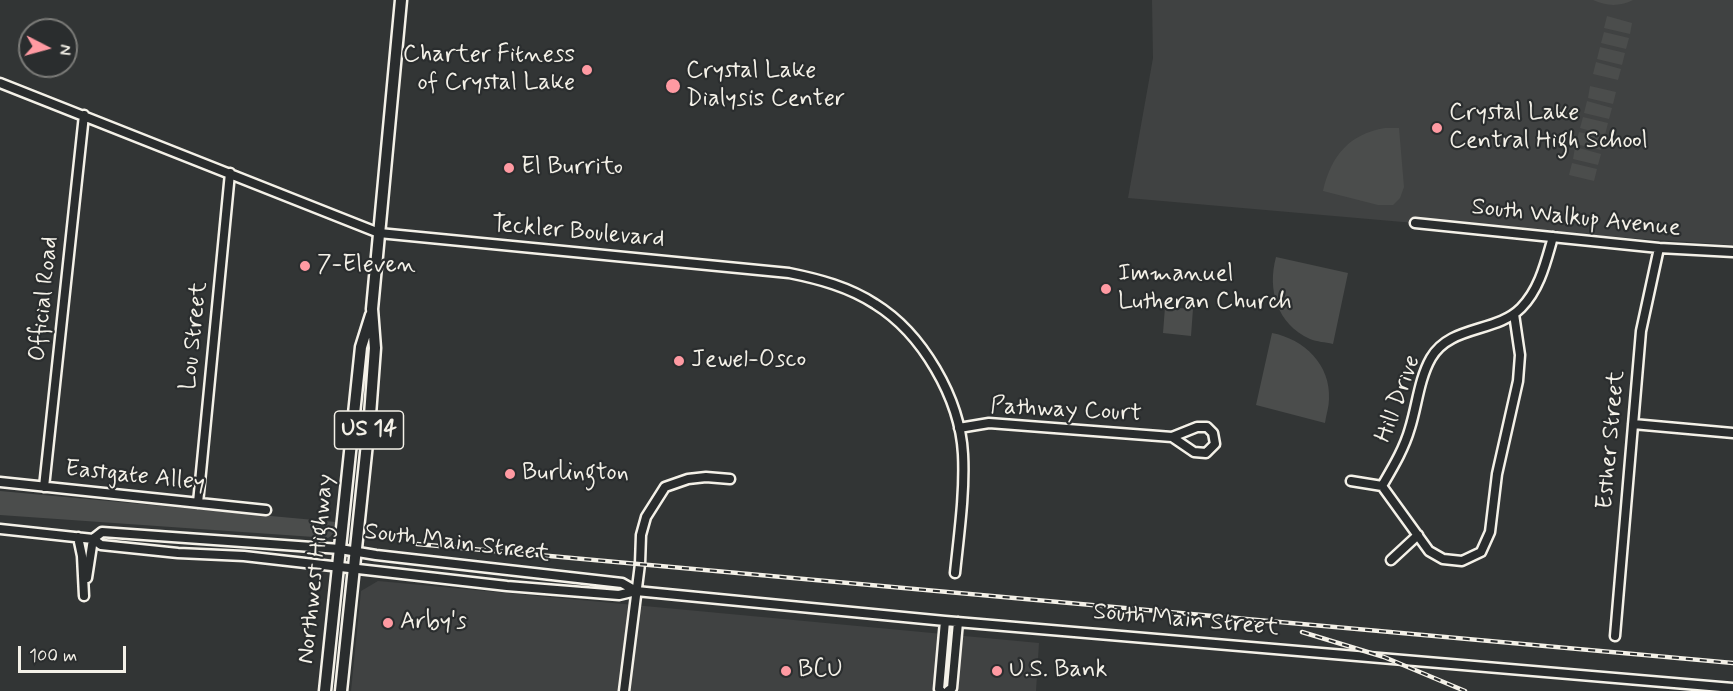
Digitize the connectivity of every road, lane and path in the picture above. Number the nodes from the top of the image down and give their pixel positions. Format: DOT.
graph roads {
  1 [pos="401,0"];
  2 [pos="0,82"];
  3 [pos="84,115"];
  4 [pos="230,173"];
  5 [pos="1415,222"];
  6 [pos="380,233"];
  7 [pos="1553,237"];
  8 [pos="1659,248"];
  9 [pos="1733,252"];
  10 [pos="372,309"];
  11 [pos="1514,314"];
  12 [pos="1633,424"];
  13 [pos="959,428"];
  14 [pos="1733,433"];
  15 [pos="1172,436"];
  16 [pos="730,479"];
  17 [pos="1351,481"];
  18 [pos="0,482"];
  19 [pos="1382,486"];
  20 [pos="44,487"];
  21 [pos="198,503"];
  22 [pos="266,510"];
  23 [pos="0,529"];
  24 [pos="1418,535"];
  25 [pos="78,537"];
  26 [pos="93,539"];
  27 [pos="340,549"];
  28 [pos="357,551"];
  29 [pos="1391,560"];
  30 [pos="338,567"];
  31 [pos="355,569"];
  32 [pos="955,573"];
  33 [pos="636,591"];
  34 [pos="945,621"];
  35 [pos="958,622"];
  36 [pos="1615,636"];
  37 [pos="1733,688"];
  38 [pos="325,691"];
  39 [pos="341,691"];
  40 [pos="624,691"];
  41 [pos="941,691"];
  42 [pos="948,691"];
  1 -- 6 [label="main road, Northwest Highway / US 14"];
  2 -- 3 [label="street, Teckler Boulevard"];
  3 -- 4 [label="street, Teckler Boulevard"];
  3 -- 20 [label="street, Official Road"];
  4 -- 6 [label="street, Teckler Boulevard"];
  4 -- 21 [label="street, Lou Street"];
  5 -- 7 [label="street, South Walkup Avenue"];
  6 -- 10 [label="main road, Northwest Highway / US 14"];
  6 -- 13 [label="street, Teckler Boulevard"];
  7 -- 8 [label="street, South Walkup Avenue"];
  7 -- 11 [label="street, Hill Drive"];
  8 -- 9 [label="street, South Walkup Avenue"];
  8 -- 12 [label="street, Esther Street"];
  10 -- 27 [label="main road, Northwest Highway / US 14"];
  10 -- 28 [label="main road, Northwest Highway / US 14"];
  11 -- 19 [label="street, Hill Drive"];
  11 -- 24 [label="street"];
  12 -- 14 [label="street"];
  12 -- 36 [label="street, Esther Street"];
  13 -- 15 [label="street, Pathway Court"];
  13 -- 32 [label="street, Teckler Boulevard"];
  15 -- 15 [label="street, Pathway Court"];
  16 -- 33 [label="street"];
  17 -- 19 [label="street"];
  18 -- 20 [label="street, Eastgate Alley"];
  19 -- 24 [label="street"];
  20 -- 21 [label="street, Eastgate Alley"];
  21 -- 22 [label="street, Eastgate Alley"];
  23 -- 25 [label="street, South Main Street"];
  24 -- 29 [label="street"];
  25 -- 26 [label="street, South Main Street"];
  25 -- 26 [label="street"];
  26 -- 27 [label="street, South Main Street"];
  26 -- 30 [label="street, South Main Street"];
  27 -- 28 [label="street, South Main Street"];
  27 -- 30 [label="main road, Northwest Highway / US 14"];
  28 -- 31 [label="main road, Northwest Highway / US 14"];
  28 -- 33 [label="street, South Main Street"];
  30 -- 31 [label="street, South Main Street"];
  30 -- 38 [label="main road, Northwest Highway / US 14"];
  31 -- 33 [label="street, South Main Street"];
  31 -- 39 [label="main road, Northwest Highway / US 14"];
  33 -- 34 [label="street, South Main Street"];
  33 -- 40 [label="street"];
  34 -- 35 [label="street, South Main Street"];
  34 -- 41 [label="street"];
  35 -- 37 [label="street, South Main Street"];
  35 -- 42 [label="street"];
}
